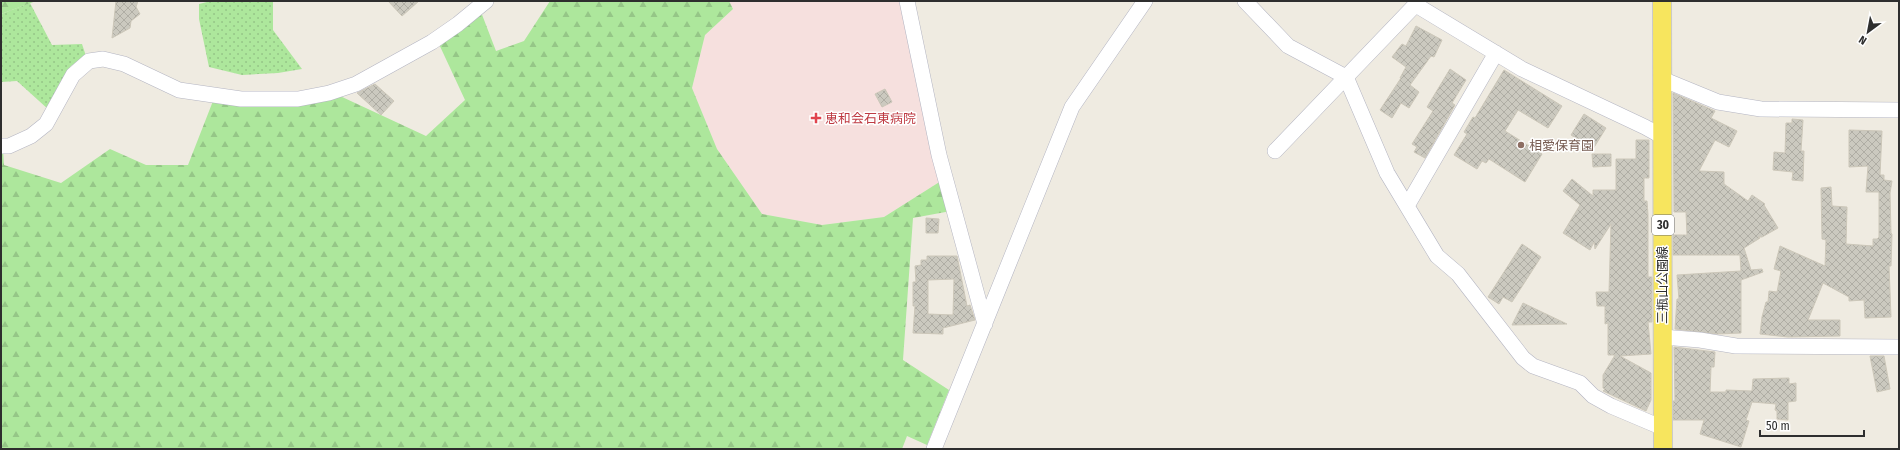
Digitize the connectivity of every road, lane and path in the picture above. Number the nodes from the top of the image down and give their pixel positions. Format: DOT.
graph roads {
  1 [pos="486,1"];
  2 [pos="907,1"];
  3 [pos="1145,1"];
  4 [pos="1245,1"];
  5 [pos="1662,1"];
  6 [pos="1417,3"];
  7 [pos="1496,53"];
  8 [pos="1346,78"];
  9 [pos="1662,79"];
  10 [pos="1899,110"];
  11 [pos="1663,137"];
  12 [pos="1,146"];
  13 [pos="1275,151"];
  14 [pos="1407,206"];
  15 [pos="985,324"];
  16 [pos="1662,337"];
  17 [pos="1899,347"];
  18 [pos="1663,428"];
  19 [pos="934,449"];
  20 [pos="1663,449"];
  1 -- 12 [label="street"];
  2 -- 15 [label="street"];
  3 -- 15 [label="street"];
  4 -- 8 [label="street"];
  5 -- 9 [label="main road, 三瓶山公園線 / 30"];
  6 -- 7 [label="street"];
  6 -- 8 [label="street"];
  7 -- 11 [label="street"];
  7 -- 14 [label="street"];
  8 -- 13 [label="street"];
  8 -- 14 [label="street"];
  9 -- 10 [label="street"];
  9 -- 11 [label="main road, 三瓶山公園線 / 30"];
  11 -- 16 [label="main road, 三瓶山公園線 / 30"];
  14 -- 18 [label="street"];
  15 -- 19 [label="street"];
  16 -- 17 [label="street"];
  16 -- 18 [label="main road, 三瓶山公園線 / 30"];
  18 -- 20 [label="main road, 三瓶山公園線 / 30"];
}
